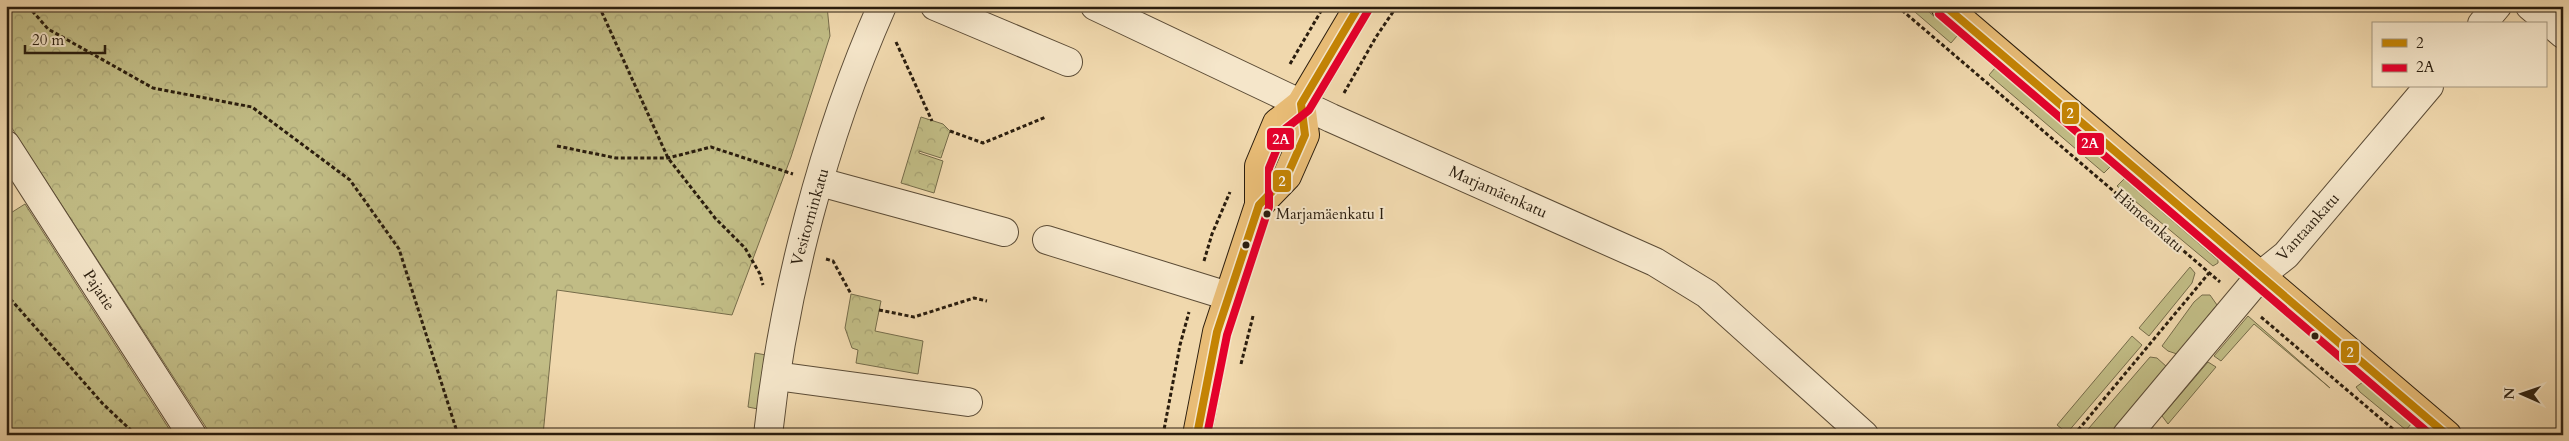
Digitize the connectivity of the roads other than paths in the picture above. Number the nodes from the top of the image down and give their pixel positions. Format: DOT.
graph roads {
  1 [pos="882,6"];
  2 [pos="936,6"];
  3 [pos="1095,6"];
  4 [pos="1359,6"];
  5 [pos="1945,6"];
  6 [pos="2497,6"];
  7 [pos="2530,6"];
  8 [pos="2484,22"];
  9 [pos="2563,34"];
  10 [pos="1068,62"];
  11 [pos="2427,88"];
  12 [pos="1301,104"];
  13 [pos="6,145"];
  14 [pos="820,182"];
  15 [pos="1004,232"];
  16 [pos="1047,240"];
  17 [pos="2260,275"];
  18 [pos="1228,296"];
  19 [pos="776,376"];
  20 [pos="968,402"];
  21 [pos="192,435"];
  22 [pos="768,435"];
  23 [pos="1197,435"];
  24 [pos="1864,435"];
  25 [pos="2127,435"];
  26 [pos="2447,435"];
  1 -- 14 [label="street, Vesitorninkatu"];
  2 -- 10 [label="street"];
  3 -- 12 [label="street, Marjamäenkatu"];
  4 -- 12 [label="main road"];
  5 -- 17 [label="main road, Hämeenkatu"];
  6 -- 8 [label="street"];
  7 -- 9 [label="street"];
  11 -- 17 [label="street, Vantaankatu"];
  12 -- 18 [label="main road"];
  12 -- 24 [label="street, Marjamäenkatu"];
  13 -- 21 [label="street, Pajatie"];
  14 -- 15 [label="street"];
  14 -- 19 [label="street, Vesitorninkatu"];
  16 -- 18 [label="street"];
  17 -- 25 [label="street, Vantaankatu"];
  17 -- 26 [label="main road, Hämeenkatu"];
  18 -- 23 [label="main road"];
  19 -- 20 [label="street"];
  19 -- 22 [label="street, Vesitorninkatu"];
}
